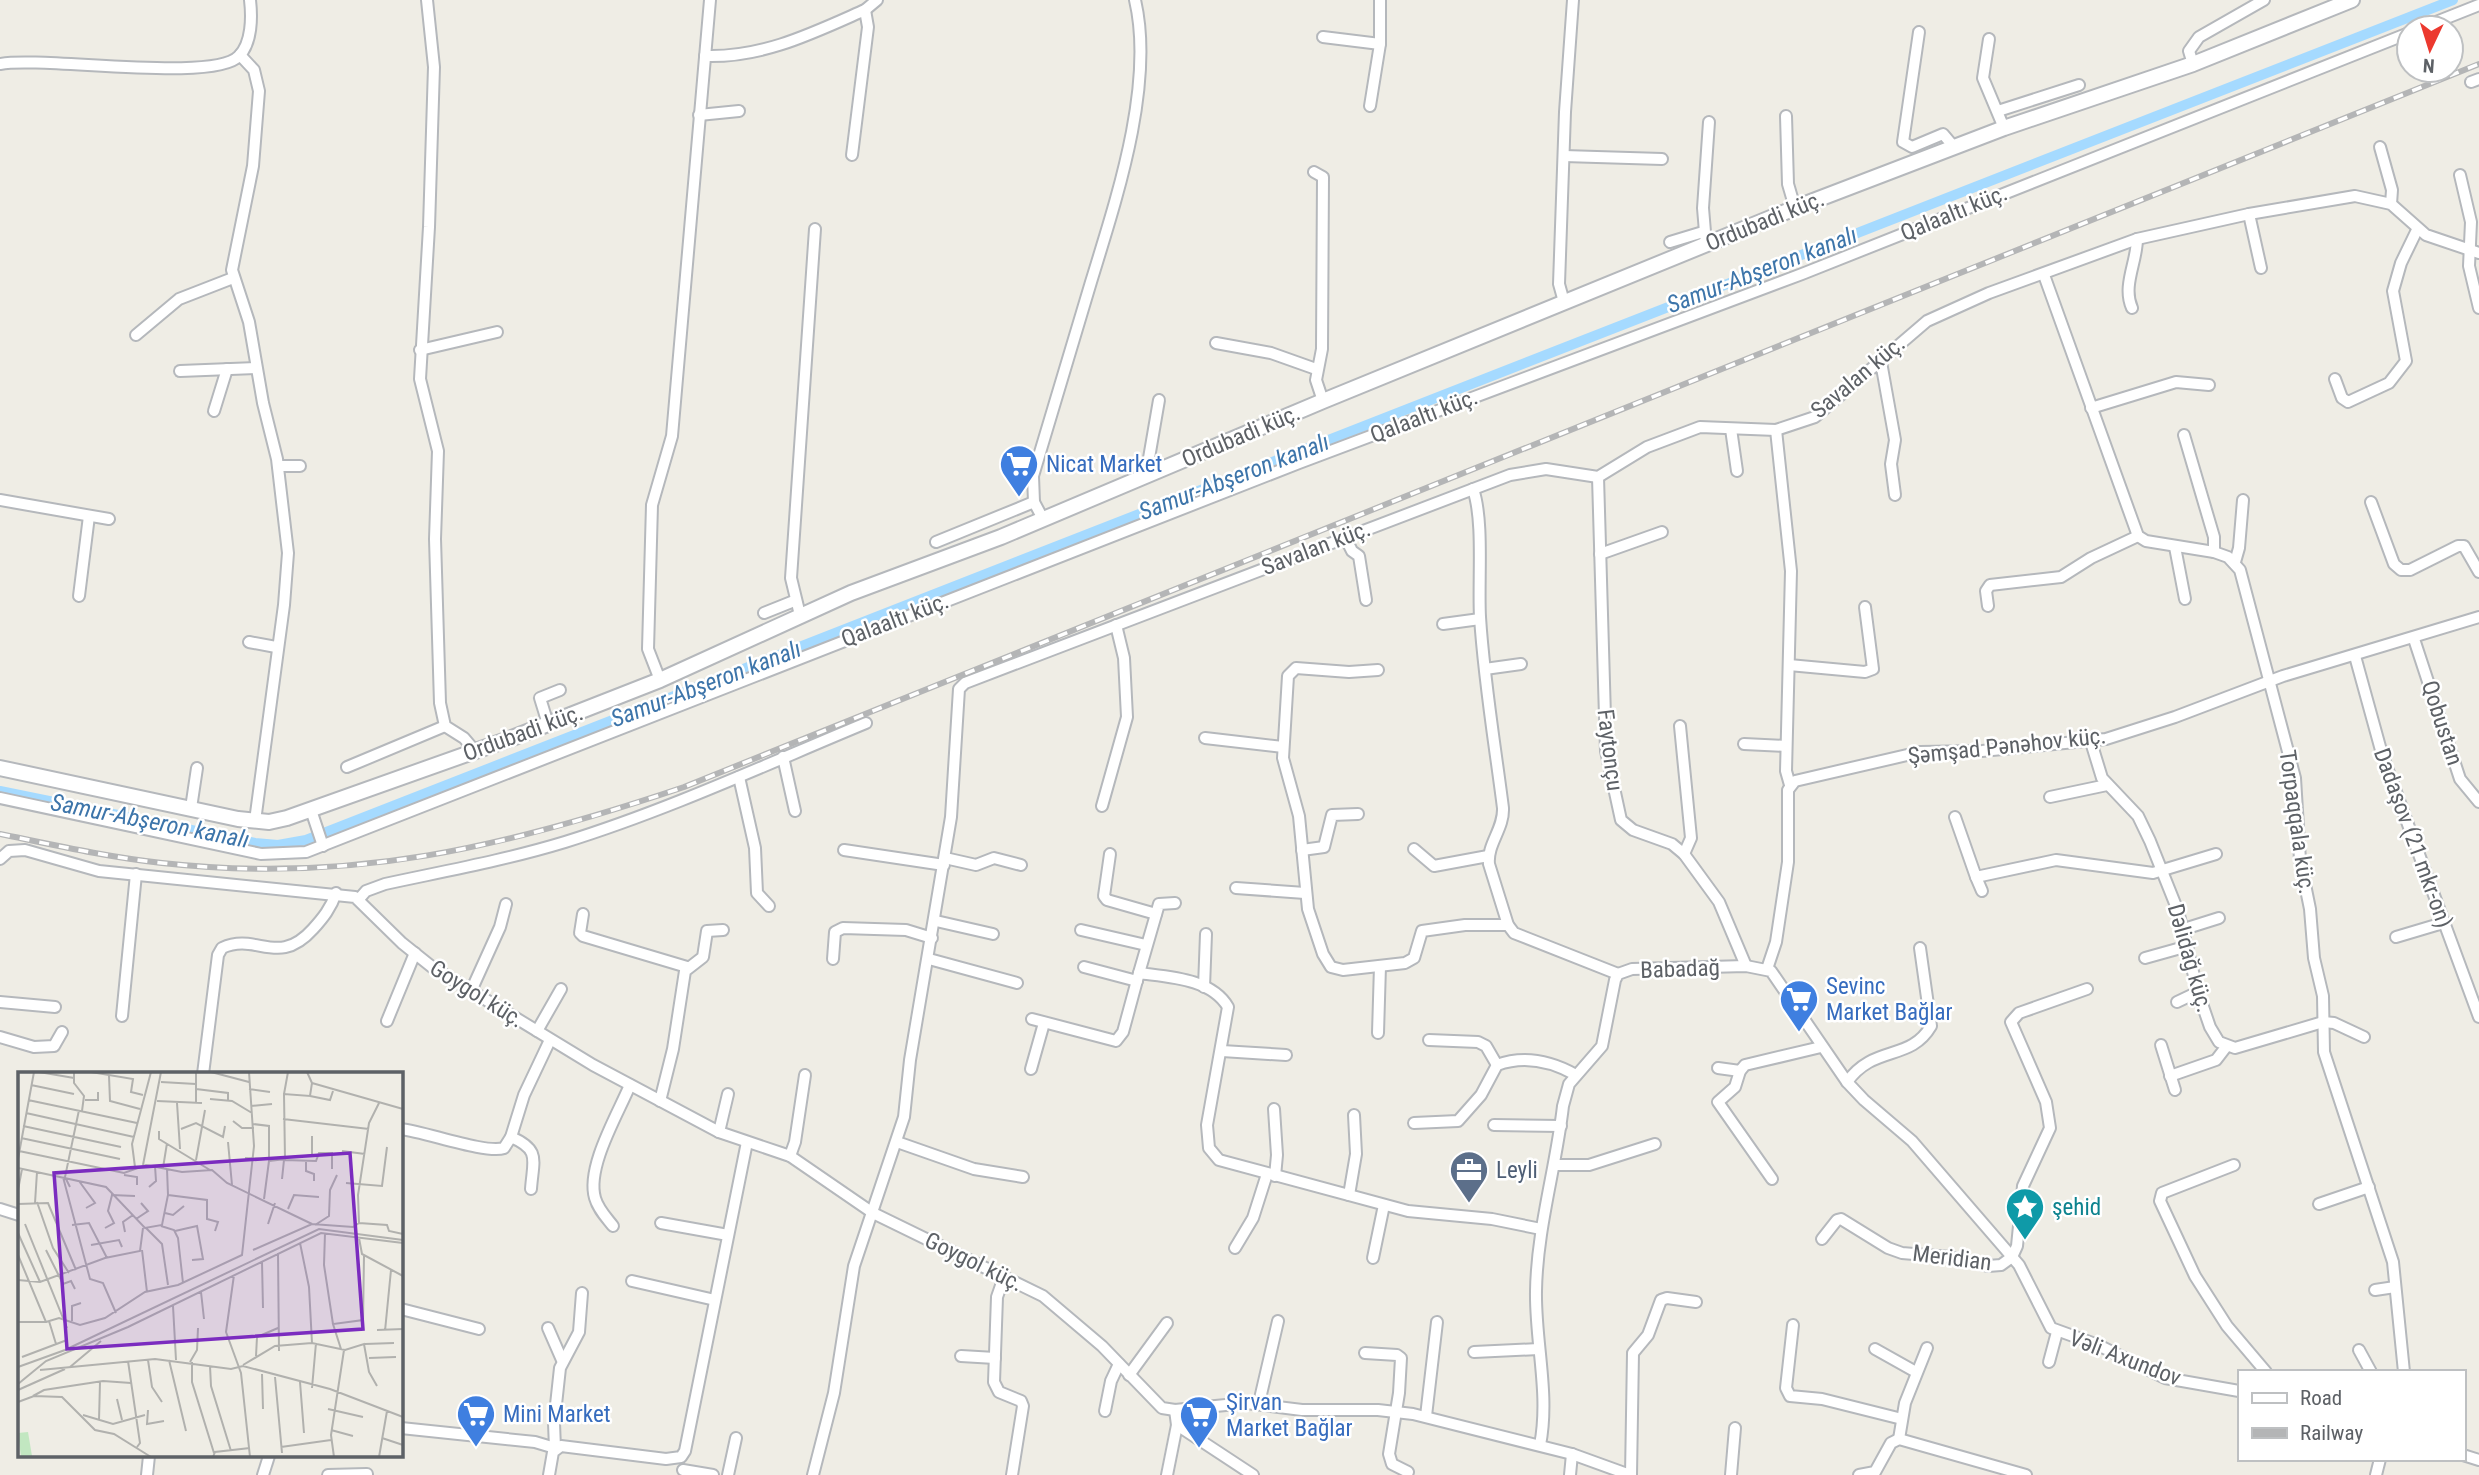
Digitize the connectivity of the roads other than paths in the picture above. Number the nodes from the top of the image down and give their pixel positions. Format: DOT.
graph roads {
  1 [pos="250,0"];
  2 [pos="428,0"];
  3 [pos="710,0"];
  4 [pos="877,0"];
  5 [pos="1135,0"];
  6 [pos="1380,0"];
  7 [pos="1573,0"];
  8 [pos="2264,0"];
  9 [pos="2352,0"];
  10 [pos="2479,5"];
  11 [pos="865,10"];
  12 [pos="2456,14"];
  13 [pos="1919,32"];
  14 [pos="1322,37"];
  15 [pos="1989,39"];
  16 [pos="2395,39"];
  17 [pos="1380,44"];
  18 [pos="240,55"];
  19 [pos="705,57"];
  20 [pos="0,64"];
  21 [pos="2193,64"];
  22 [pos="2078,85"];
  23 [pos="1370,106"];
  24 [pos="739,111"];
  25 [pos="1998,111"];
  26 [pos="699,115"];
  27 [pos="1786,117"];
  28 [pos="1709,122"];
  29 [pos="2004,128"];
  30 [pos="1954,147"];
  31 [pos="2380,147"];
  32 [pos="852,155"];
  33 [pos="1564,156"];
  34 [pos="1662,159"];
  35 [pos="1314,172"];
  36 [pos="2460,175"];
  37 [pos="2391,204"];
  38 [pos="1795,208"];
  39 [pos="2249,214"];
  40 [pos="815,229"];
  41 [pos="2417,230"];
  42 [pos="1704,238"];
  43 [pos="2137,239"];
  44 [pos="1670,242"];
  45 [pos="2474,252"];
  46 [pos="2261,268"];
  47 [pos="2044,275"];
  48 [pos="233,278"];
  49 [pos="1564,302"];
  50 [pos="2132,308"];
  51 [pos="2479,308"];
  52 [pos="497,332"];
  53 [pos="136,335"];
  54 [pos="1216,343"];
  55 [pos="420,350"];
  56 [pos="1881,362"];
  57 [pos="256,368"];
  58 [pos="226,369"];
  59 [pos="1316,369"];
  60 [pos="180,371"];
  61 [pos="2335,379"];
  62 [pos="2209,385"];
  63 [pos="1159,400"];
  64 [pos="1323,401"];
  65 [pos="2091,408"];
  66 [pos="214,411"];
  67 [pos="1731,429"];
  68 [pos="1776,430"];
  69 [pos="2185,435"];
  70 [pos="278,466"];
  71 [pos="300,466"];
  72 [pos="1737,471"];
  73 [pos="1152,474"];
  74 [pos="1598,477"];
  75 [pos="1473,489"];
  76 [pos="1895,495"];
  77 [pos="0,500"];
  78 [pos="2243,500"];
  79 [pos="1034,502"];
  80 [pos="2371,502"];
  81 [pos="89,516"];
  82 [pos="109,519"];
  83 [pos="1043,519"];
  84 [pos="1662,532"];
  85 [pos="2138,536"];
  86 [pos="1345,537"];
  87 [pos="936,542"];
  88 [pos="2175,547"];
  89 [pos="2214,552"];
  90 [pos="1600,554"];
  91 [pos="2235,562"];
  92 [pos="2479,572"];
  93 [pos="79,596"];
  94 [pos="2185,599"];
  95 [pos="1366,600"];
  96 [pos="794,601"];
  97 [pos="1989,606"];
  98 [pos="1865,607"];
  99 [pos="764,613"];
  100 [pos="800,615"];
  101 [pos="2479,617"];
  102 [pos="1480,619"];
  103 [pos="1443,624"];
  104 [pos="1116,625"];
  105 [pos="2414,639"];
  106 [pos="249,642"];
  107 [pos="276,647"];
  108 [pos="2355,656"];
  109 [pos="1521,664"];
  110 [pos="1788,665"];
  111 [pos="1485,669"];
  112 [pos="1378,670"];
  113 [pos="660,680"];
  114 [pos="2269,680"];
  115 [pos="560,690"];
  116 [pos="866,723"];
  117 [pos="548,724"];
  118 [pos="444,726"];
  119 [pos="1680,726"];
  120 [pos="1205,738"];
  121 [pos="2091,742"];
  122 [pos="1744,744"];
  123 [pos="1786,746"];
  124 [pos="1283,747"];
  125 [pos="475,751"];
  126 [pos="783,757"];
  127 [pos="347,767"];
  128 [pos="0,768"];
  129 [pos="197,768"];
  130 [pos="739,777"];
  131 [pos="1790,785"];
  132 [pos="2107,785"];
  133 [pos="2050,797"];
  134 [pos="0,798"];
  135 [pos="2479,802"];
  136 [pos="1102,806"];
  137 [pos="191,808"];
  138 [pos="311,810"];
  139 [pos="795,811"];
  140 [pos="1359,814"];
  141 [pos="1955,817"];
  142 [pos="255,821"];
  143 [pos="323,846"];
  144 [pos="1414,849"];
  145 [pos="844,850"];
  146 [pos="1302,850"];
  147 [pos="1110,854"];
  148 [pos="1684,854"];
  149 [pos="2216,854"];
  150 [pos="1488,856"];
  151 [pos="0,859"];
  152 [pos="945,862"];
  153 [pos="1021,865"];
  154 [pos="2161,872"];
  155 [pos="136,874"];
  156 [pos="1976,877"];
  157 [pos="1236,888"];
  158 [pos="1982,891"];
  159 [pos="1305,892"];
  160 [pos="336,893"];
  161 [pos="359,899"];
  162 [pos="1175,903"];
  163 [pos="506,904"];
  164 [pos="769,906"];
  165 [pos="583,914"];
  166 [pos="1156,914"];
  167 [pos="2219,918"];
  168 [pos="936,921"];
  169 [pos="2444,923"];
  170 [pos="1508,925"];
  171 [pos="2184,929"];
  172 [pos="723,930"];
  173 [pos="1081,930"];
  174 [pos="993,934"];
  175 [pos="1206,934"];
  176 [pos="2396,937"];
  177 [pos="932,938"];
  178 [pos="1146,945"];
  179 [pos="2188,946"];
  180 [pos="1920,948"];
  181 [pos="415,953"];
  182 [pos="2145,958"];
  183 [pos="833,959"];
  184 [pos="929,960"];
  185 [pos="1380,966"];
  186 [pos="1746,966"];
  187 [pos="687,967"];
  188 [pos="1084,967"];
  189 [pos="1768,969"];
  190 [pos="1618,974"];
  191 [pos="1138,977"];
  192 [pos="1017,983"];
  193 [pos="1204,987"];
  194 [pos="561,989"];
  195 [pos="2087,989"];
  196 [pos="471,991"];
  197 [pos="2199,992"];
  198 [pos="0,1002"];
  199 [pos="2177,1002"];
  200 [pos="55,1007"];
  201 [pos="122,1016"];
  202 [pos="2479,1017"];
  203 [pos="1032,1019"];
  204 [pos="387,1021"];
  205 [pos="2323,1022"];
  206 [pos="1044,1023"];
  207 [pos="537,1031"];
  208 [pos="62,1032"];
  209 [pos="1378,1033"];
  210 [pos="0,1037"];
  211 [pos="2364,1037"];
  212 [pos="550,1040"];
  213 [pos="1429,1040"];
  214 [pos="2161,1045"];
  215 [pos="1821,1046"];
  216 [pos="2226,1047"];
  217 [pos="1222,1051"];
  218 [pos="1286,1055"];
  219 [pos="1497,1065"];
  220 [pos="1718,1068"];
  221 [pos="1031,1069"];
  222 [pos="1740,1071"];
  223 [pos="203,1072"];
  224 [pos="805,1075"];
  225 [pos="1576,1075"];
  226 [pos="2171,1076"];
  227 [pos="1847,1082"];
  228 [pos="630,1085"];
  229 [pos="2175,1090"];
  230 [pos="728,1094"];
  231 [pos="660,1101"];
  232 [pos="1274,1109"];
  233 [pos="1354,1115"];
  234 [pos="1414,1123"];
  235 [pos="1494,1125"];
  236 [pos="1560,1126"];
  237 [pos="402,1129"];
  238 [pos="719,1132"];
  239 [pos="511,1137"];
  240 [pos="747,1142"];
  241 [pos="897,1142"];
  242 [pos="1655,1144"];
  243 [pos="790,1156"];
  244 [pos="1555,1165"];
  245 [pos="2234,1165"];
  246 [pos="1271,1175"];
  247 [pos="1023,1177"];
  248 [pos="1772,1179"];
  249 [pos="2369,1187"];
  250 [pos="531,1189"];
  251 [pos="1349,1195"];
  252 [pos="2319,1204"];
  253 [pos="1384,1205"];
  254 [pos="0,1209"];
  255 [pos="873,1213"];
  256 [pos="18,1215"];
  257 [pos="661,1223"];
  258 [pos="613,1226"];
  259 [pos="1541,1230"];
  260 [pos="728,1235"];
  261 [pos="1822,1239"];
  262 [pos="1236,1248"];
  263 [pos="2012,1257"];
  264 [pos="1373,1258"];
  265 [pos="1004,1277"];
  266 [pos="632,1281"];
  267 [pos="2395,1287"];
  268 [pos="2375,1290"];
  269 [pos="582,1293"];
  270 [pos="715,1300"];
  271 [pos="1696,1302"];
  272 [pos="402,1309"];
  273 [pos="1278,1321"];
  274 [pos="1437,1322"];
  275 [pos="1167,1323"];
  276 [pos="1793,1325"];
  277 [pos="548,1328"];
  278 [pos="479,1329"];
  279 [pos="2057,1332"];
  280 [pos="1927,1348"];
  281 [pos="1539,1349"];
  282 [pos="1875,1349"];
  283 [pos="2359,1350"];
  284 [pos="1474,1352"];
  285 [pos="1365,1353"];
  286 [pos="961,1356"];
  287 [pos="995,1358"];
  288 [pos="562,1360"];
  289 [pos="2049,1362"];
  290 [pos="1119,1364"];
  291 [pos="2264,1370"];
  292 [pos="2370,1370"];
  293 [pos="2404,1370"];
  294 [pos="1916,1371"];
  295 [pos="1129,1375"];
  296 [pos="2238,1391"];
  297 [pos="1259,1403"];
  298 [pos="1175,1410"];
  299 [pos="1105,1411"];
  300 [pos="1396,1411"];
  301 [pos="1426,1416"];
  302 [pos="1902,1419"];
  303 [pos="1177,1425"];
  304 [pos="402,1428"];
  305 [pos="1735,1428"];
  306 [pos="736,1438"];
  307 [pos="1899,1439"];
  308 [pos="1540,1445"];
  309 [pos="555,1448"];
  310 [pos="1572,1454"];
  311 [pos="681,1457"];
  312 [pos="268,1458"];
  313 [pos="683,1472"];
  314 [pos="1408,1472"];
  315 [pos="367,1474"];
  316 [pos="263,1475"];
  317 [pos="328,1475"];
  318 [pos="549,1475"];
  319 [pos="713,1475"];
  320 [pos="728,1475"];
  321 [pos="813,1475"];
  322 [pos="1012,1475"];
  323 [pos="1167,1475"];
  324 [pos="1253,1475"];
  325 [pos="1570,1475"];
  326 [pos="1631,1475"];
  327 [pos="1731,1475"];
  328 [pos="1859,1475"];
  329 [pos="2026,1475"];
  1 -- 18 [label="street"];
  2 -- 55 [label="street"];
  3 -- 19 [label="street"];
  4 -- 11 [label="street"];
  5 -- 79 [label="street"];
  6 -- 17 [label="street"];
  7 -- 33 [label="street"];
  8 -- 21 [label="street"];
  9 -- 21 [label="street, Ordubadi küç."];
  10 -- 12 [label="street"];
  11 -- 19 [label="street"];
  11 -- 32 [label="street"];
  13 -- 30 [label="street"];
  14 -- 17 [label="street"];
  15 -- 25 [label="street"];
  16 -- 143 [label="street, Qalaaltı küç."];
  17 -- 23 [label="street"];
  18 -- 20 [label="street"];
  18 -- 48 [label="street"];
  19 -- 26 [label="street"];
  21 -- 29 [label="street, Ordubadi küç."];
  22 -- 25 [label="street"];
  24 -- 26 [label="street"];
  25 -- 29 [label="street"];
  26 -- 113 [label="street"];
  27 -- 38 [label="street"];
  28 -- 42 [label="street"];
  29 -- 30 [label="street, Ordubadi küç."];
  30 -- 38 [label="street, Ordubadi küç."];
  31 -- 37 [label="street"];
  33 -- 34 [label="street"];
  33 -- 49 [label="street"];
  35 -- 59 [label="street"];
  36 -- 45 [label="street"];
  37 -- 39 [label="street, Savalan küç."];
  37 -- 41 [label="street"];
  38 -- 42 [label="street, Ordubadi küç."];
  39 -- 43 [label="street, Savalan küç."];
  39 -- 46 [label="street"];
  40 -- 96 [label="street"];
  41 -- 45 [label="street"];
  41 -- 61 [label="street"];
  42 -- 44 [label="street"];
  42 -- 49 [label="street, Ordubadi küç."];
  43 -- 47 [label="street, Savalan küç."];
  43 -- 50 [label="street"];
  45 -- 51 [label="street"];
  47 -- 56 [label="street, Savalan küç."];
  47 -- 65 [label="street"];
  48 -- 53 [label="street"];
  48 -- 57 [label="street"];
  49 -- 64 [label="street, Ordubadi küç."];
  52 -- 55 [label="street"];
  54 -- 59 [label="street"];
  55 -- 118 [label="street"];
  56 -- 68 [label="street, Savalan küç."];
  56 -- 76 [label="street"];
  57 -- 58 [label="street"];
  57 -- 70 [label="street"];
  58 -- 60 [label="street"];
  58 -- 66 [label="street"];
  59 -- 64 [label="street"];
  62 -- 65 [label="street"];
  63 -- 73 [label="street"];
  64 -- 73 [label="street, Ordubadi küç."];
  65 -- 85 [label="street"];
  67 -- 68 [label="street, Savalan küç."];
  67 -- 72 [label="street"];
  67 -- 74 [label="street, Savalan küç."];
  68 -- 110 [label="street"];
  69 -- 89 [label="street"];
  70 -- 71 [label="street"];
  70 -- 107 [label="street"];
  73 -- 83 [label="street, Ordubadi küç."];
  74 -- 75 [label="street, Savalan küç."];
  74 -- 90 [label="street, Faytonçu"];
  75 -- 86 [label="street, Savalan küç."];
  75 -- 102 [label="street"];
  77 -- 81 [label="street"];
  78 -- 91 [label="street"];
  79 -- 83 [label="street"];
  79 -- 87 [label="street"];
  80 -- 92 [label="street"];
  81 -- 82 [label="street"];
  81 -- 93 [label="street"];
  83 -- 100 [label="street, Ordubadi küç."];
  84 -- 90 [label="street"];
  85 -- 88 [label="street"];
  85 -- 97 [label="street"];
  86 -- 95 [label="street"];
  86 -- 104 [label="street, Savalan küç."];
  88 -- 89 [label="street"];
  88 -- 94 [label="street"];
  89 -- 91 [label="street"];
  90 -- 148 [label="street, Faytonçu"];
  91 -- 114 [label="street, Torpaqqala küç."];
  96 -- 99 [label="street"];
  96 -- 100 [label="street"];
  98 -- 110 [label="street"];
  100 -- 113 [label="street, Ordubadi küç."];
  101 -- 105 [label="street, Şəmşad Pənəhov küç."];
  102 -- 103 [label="street"];
  102 -- 111 [label="street"];
  104 -- 136 [label="street"];
  104 -- 152 [label="street, Savalan küç."];
  105 -- 108 [label="street, Şəmşad Pənəhov küç."];
  105 -- 135 [label="street, Qobustan"];
  106 -- 107 [label="street"];
  107 -- 142 [label="street"];
  108 -- 114 [label="street, Şəmşad Pənəhov küç."];
  108 -- 169 [label="street, Dadaşov (21 mkr-on)"];
  109 -- 111 [label="street"];
  110 -- 123 [label="street"];
  111 -- 150 [label="street"];
  112 -- 124 [label="street"];
  113 -- 117 [label="street, Ordubadi küç."];
  114 -- 121 [label="street, Şəmşad Pənəhov küç."];
  114 -- 205 [label="street, Torpaqqala küç."];
  115 -- 117 [label="street"];
  116 -- 126 [label="street"];
  117 -- 125 [label="street, Ordubadi küç."];
  118 -- 125 [label="street"];
  118 -- 127 [label="street"];
  119 -- 148 [label="street"];
  120 -- 124 [label="street"];
  121 -- 131 [label="street, Şəmşad Pənəhov küç."];
  121 -- 132 [label="street, Dəlidağ küç."];
  122 -- 123 [label="street"];
  123 -- 131 [label="street"];
  124 -- 146 [label="street"];
  125 -- 138 [label="street, Ordubadi küç."];
  126 -- 130 [label="street"];
  126 -- 139 [label="street"];
  128 -- 137 [label="street, Ordubadi küç."];
  129 -- 137 [label="street"];
  130 -- 161 [label="street"];
  130 -- 164 [label="street"];
  131 -- 189 [label="street"];
  132 -- 133 [label="street"];
  132 -- 154 [label="street, Dəlidağ küç."];
  134 -- 143 [label="street, Qalaaltı küç."];
  137 -- 142 [label="street, Ordubadi küç."];
  138 -- 142 [label="street, Ordubadi küç."];
  138 -- 143 [label="street"];
  140 -- 146 [label="street"];
  141 -- 156 [label="street"];
  144 -- 150 [label="street"];
  145 -- 152 [label="street"];
  146 -- 159 [label="street"];
  147 -- 166 [label="street"];
  148 -- 186 [label="street, Faytonçu"];
  149 -- 154 [label="street"];
  150 -- 170 [label="street"];
  151 -- 155 [label="street"];
  152 -- 153 [label="street"];
  152 -- 168 [label="street"];
  154 -- 156 [label="street"];
  154 -- 171 [label="street, Dəlidağ küç."];
  155 -- 160 [label="street"];
  155 -- 201 [label="street"];
  156 -- 158 [label="street"];
  157 -- 159 [label="street"];
  159 -- 185 [label="street"];
  160 -- 161 [label="street"];
  160 -- 223 [label="street"];
  161 -- 181 [label="street, Goygol küç."];
  162 -- 166 [label="street"];
  163 -- 196 [label="street"];
  165 -- 187 [label="street"];
  166 -- 178 [label="street"];
  167 -- 171 [label="street"];
  168 -- 174 [label="street"];
  168 -- 177 [label="street"];
  169 -- 176 [label="street"];
  169 -- 202 [label="street, Dadaşov (21 mkr-on)"];
  170 -- 185 [label="street"];
  170 -- 190 [label="street"];
  171 -- 179 [label="street, Dəlidağ küç."];
  172 -- 187 [label="street"];
  173 -- 178 [label="street"];
  175 -- 193 [label="street"];
  177 -- 183 [label="street"];
  177 -- 184 [label="street"];
  178 -- 191 [label="street"];
  179 -- 182 [label="street"];
  179 -- 197 [label="street, Dəlidağ küç."];
  180 -- 227 [label="street"];
  181 -- 196 [label="street, Goygol küç."];
  181 -- 204 [label="street"];
  184 -- 192 [label="street"];
  184 -- 241 [label="street"];
  185 -- 209 [label="street"];
  186 -- 189 [label="street, Babadağ"];
  186 -- 190 [label="street, Babadağ"];
  187 -- 231 [label="street"];
  188 -- 191 [label="street"];
  189 -- 215 [label="street"];
  190 -- 225 [label="street, Babadağ"];
  191 -- 193 [label="street"];
  191 -- 206 [label="street"];
  193 -- 217 [label="street"];
  194 -- 207 [label="street"];
  195 -- 263 [label="street, Meridian"];
  196 -- 207 [label="street, Goygol küç."];
  197 -- 199 [label="street"];
  197 -- 216 [label="street, Dəlidağ küç."];
  198 -- 200 [label="street"];
  203 -- 206 [label="street"];
  205 -- 211 [label="street"];
  205 -- 216 [label="street"];
  205 -- 249 [label="street, Torpaqqala küç."];
  206 -- 221 [label="street"];
  207 -- 212 [label="street, Goygol küç."];
  208 -- 210 [label="street"];
  212 -- 228 [label="street, Goygol küç."];
  212 -- 239 [label="street"];
  213 -- 219 [label="street"];
  214 -- 226 [label="street"];
  215 -- 222 [label="street"];
  215 -- 227 [label="street"];
  216 -- 226 [label="street"];
  217 -- 218 [label="street"];
  217 -- 246 [label="street"];
  219 -- 225 [label="street"];
  219 -- 234 [label="street"];
  220 -- 222 [label="street"];
  222 -- 248 [label="street"];
  224 -- 243 [label="street"];
  225 -- 236 [label="street, Babadağ"];
  226 -- 229 [label="street"];
  227 -- 263 [label="street"];
  228 -- 231 [label="street, Goygol küç."];
  228 -- 258 [label="street"];
  230 -- 238 [label="street"];
  231 -- 238 [label="street, Goygol küç."];
  232 -- 246 [label="street"];
  233 -- 251 [label="street"];
  235 -- 236 [label="street"];
  236 -- 244 [label="street, Babadağ"];
  237 -- 239 [label="street"];
  238 -- 240 [label="street, Goygol küç."];
  239 -- 250 [label="street"];
  240 -- 243 [label="street, Goygol küç."];
  240 -- 260 [label="street"];
  241 -- 247 [label="street"];
  241 -- 255 [label="street"];
  242 -- 244 [label="street"];
  243 -- 255 [label="street, Goygol küç."];
  244 -- 259 [label="street, Babadağ"];
  245 -- 291 [label="street"];
  246 -- 251 [label="street"];
  246 -- 262 [label="street"];
  249 -- 252 [label="street"];
  249 -- 267 [label="street, Torpaqqala küç."];
  251 -- 253 [label="street"];
  253 -- 259 [label="street"];
  253 -- 264 [label="street"];
  254 -- 256 [label="street"];
  255 -- 265 [label="street, Goygol küç."];
  255 -- 321 [label="street"];
  257 -- 260 [label="street"];
  259 -- 281 [label="street, Babadağ"];
  260 -- 270 [label="street"];
  261 -- 263 [label="street, Meridian"];
  263 -- 279 [label="street, Vəli Axundov"];
  265 -- 287 [label="street"];
  265 -- 290 [label="street, Goygol küç."];
  266 -- 270 [label="street"];
  267 -- 268 [label="street"];
  267 -- 293 [label="street, Torpaqqala küç."];
  269 -- 288 [label="street"];
  270 -- 311 [label="street"];
  271 -- 326 [label="street"];
  272 -- 278 [label="street"];
  273 -- 297 [label="street"];
  274 -- 301 [label="street"];
  275 -- 295 [label="street"];
  276 -- 302 [label="street"];
  277 -- 288 [label="street"];
  279 -- 289 [label="street"];
  279 -- 296 [label="street, Vəli Axundov"];
  280 -- 294 [label="street"];
  281 -- 284 [label="street"];
  281 -- 308 [label="street, Babadağ"];
  282 -- 294 [label="street"];
  283 -- 292 [label="street"];
  285 -- 300 [label="street"];
  286 -- 287 [label="street"];
  287 -- 322 [label="street"];
  288 -- 309 [label="street"];
  290 -- 295 [label="street, Goygol küç."];
  290 -- 299 [label="street"];
  294 -- 302 [label="street"];
  295 -- 298 [label="street, Goygol küç."];
  297 -- 298 [label="street"];
  297 -- 300 [label="street"];
  298 -- 303 [label="street"];
  300 -- 301 [label="street"];
  300 -- 314 [label="street"];
  301 -- 308 [label="street"];
  302 -- 307 [label="street"];
  303 -- 323 [label="street"];
  303 -- 324 [label="street"];
  304 -- 309 [label="street"];
  305 -- 327 [label="street"];
  306 -- 320 [label="street"];
  307 -- 328 [label="street"];
  307 -- 329 [label="street"];
  308 -- 310 [label="street"];
  309 -- 311 [label="street"];
  309 -- 318 [label="street"];
  310 -- 325 [label="street"];
  310 -- 326 [label="street"];
  311 -- 313 [label="street"];
  312 -- 316 [label="street"];
  313 -- 319 [label="street"];
  315 -- 317 [label="street"];
}
